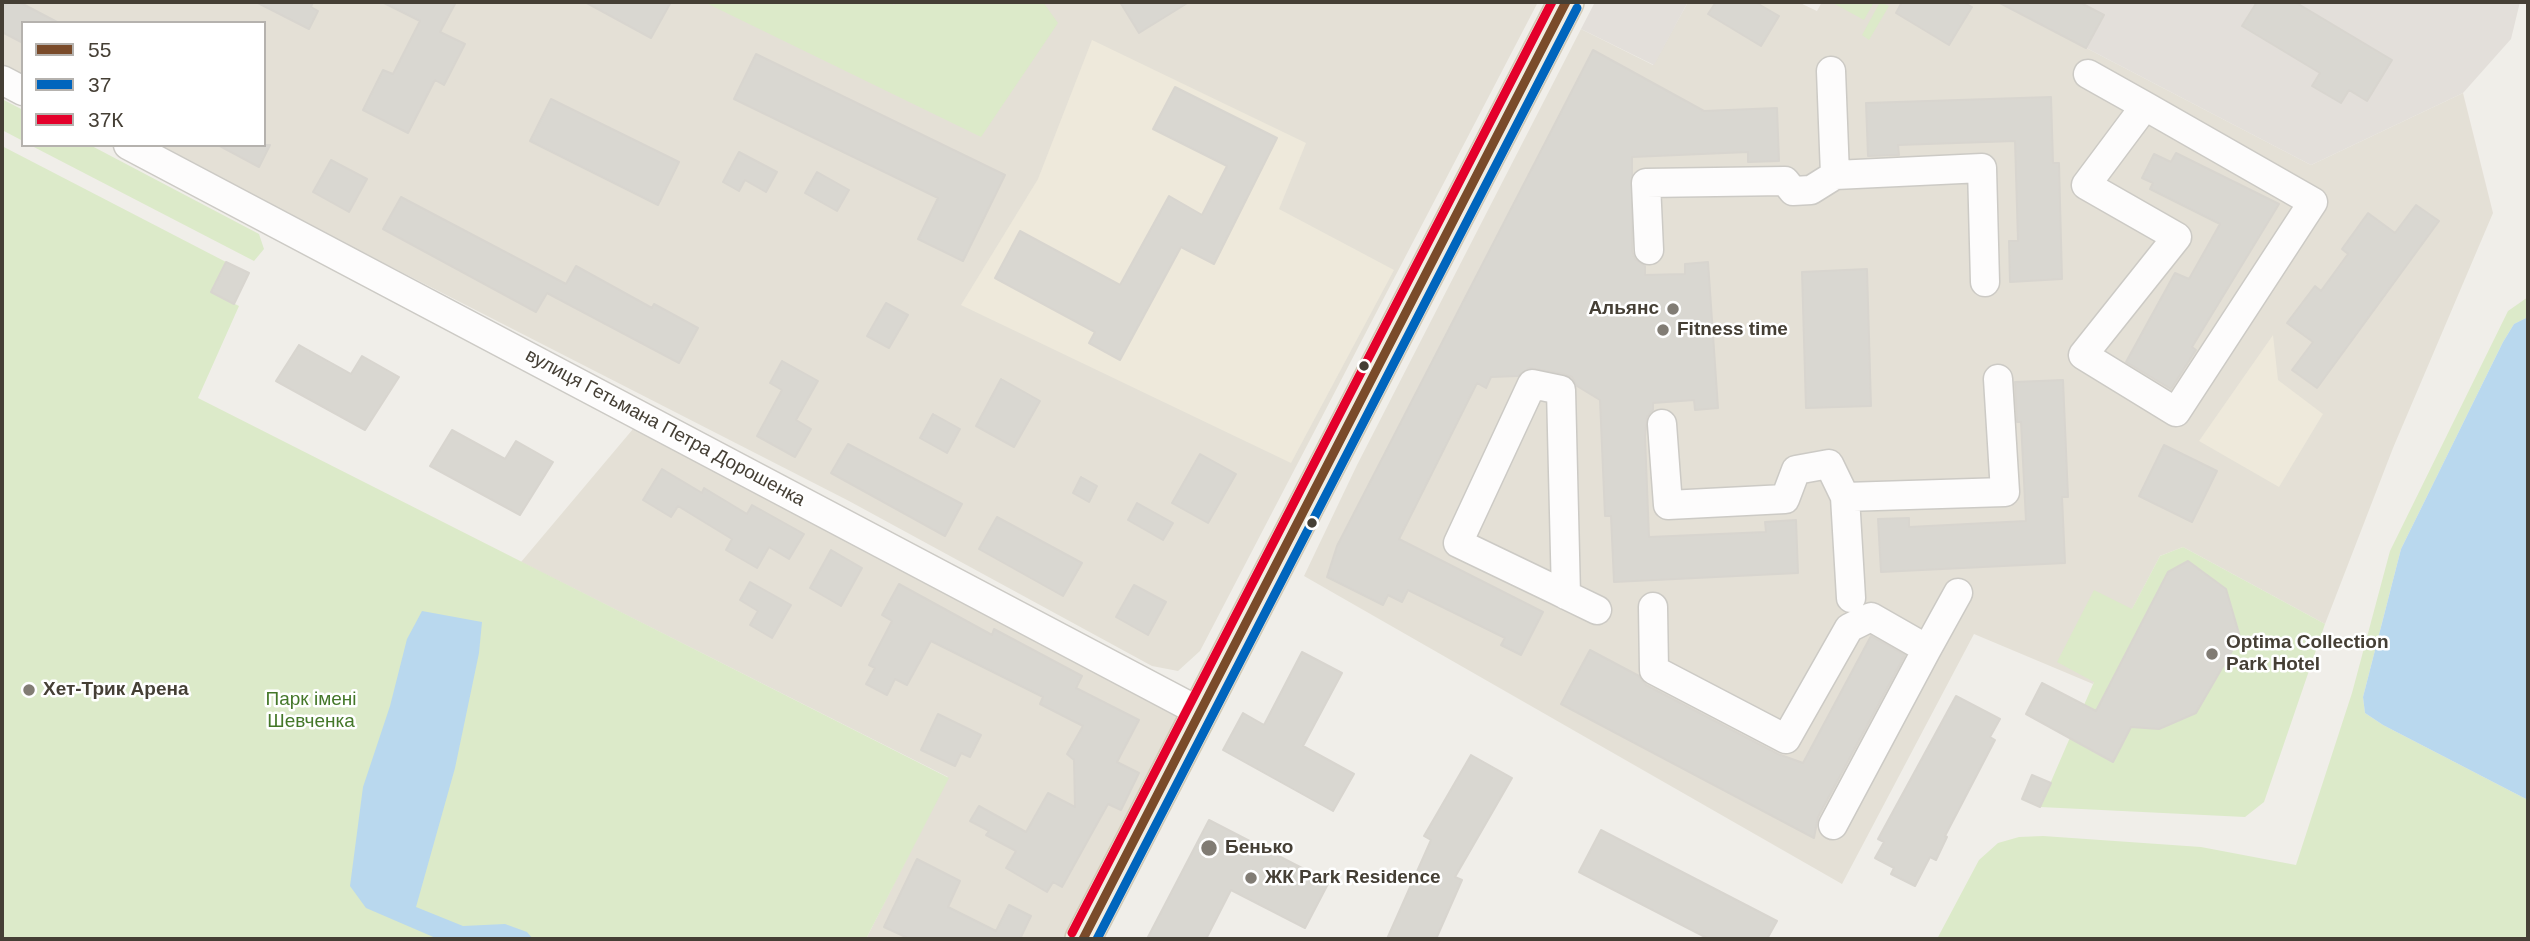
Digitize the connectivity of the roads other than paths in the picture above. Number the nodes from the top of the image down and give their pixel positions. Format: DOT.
graph roads {
  1 [pos="1566,2"];
  2 [pos="1830,71"];
  3 [pos="2088,74"];
  4 [pos="2,80"];
  5 [pos="21,90"];
  6 [pos="2145,106"];
  7 [pos="132,147"];
  8 [pos="1835,175"];
  9 [pos="1649,250"];
  10 [pos="1984,282"];
  11 [pos="1998,379"];
  12 [pos="1662,424"];
  13 [pos="1845,498"];
  14 [pos="1958,593"];
  15 [pos="1566,595"];
  16 [pos="1851,598"];
  17 [pos="1653,607"];
  18 [pos="1597,610"];
  19 [pos="1927,649"];
  20 [pos="1200,712"];
  21 [pos="1833,825"];
  22 [pos="1083,939"];
  1 -- 20 [label="main road"];
  2 -- 8 [label="street"];
  3 -- 6 [label="street"];
  4 -- 5 [label="street"];
  6 -- 6 [label="street"];
  7 -- 20 [label="street, вулиця Гетьмана Петра Дорошенка"];
  8 -- 9 [label="street"];
  8 -- 10 [label="street"];
  11 -- 13 [label="street"];
  12 -- 13 [label="street"];
  13 -- 16 [label="street"];
  14 -- 19 [label="street"];
  15 -- 15 [label="street"];
  15 -- 18 [label="street"];
  17 -- 19 [label="street"];
  19 -- 21 [label="street"];
  20 -- 22 [label="main road"];
}
